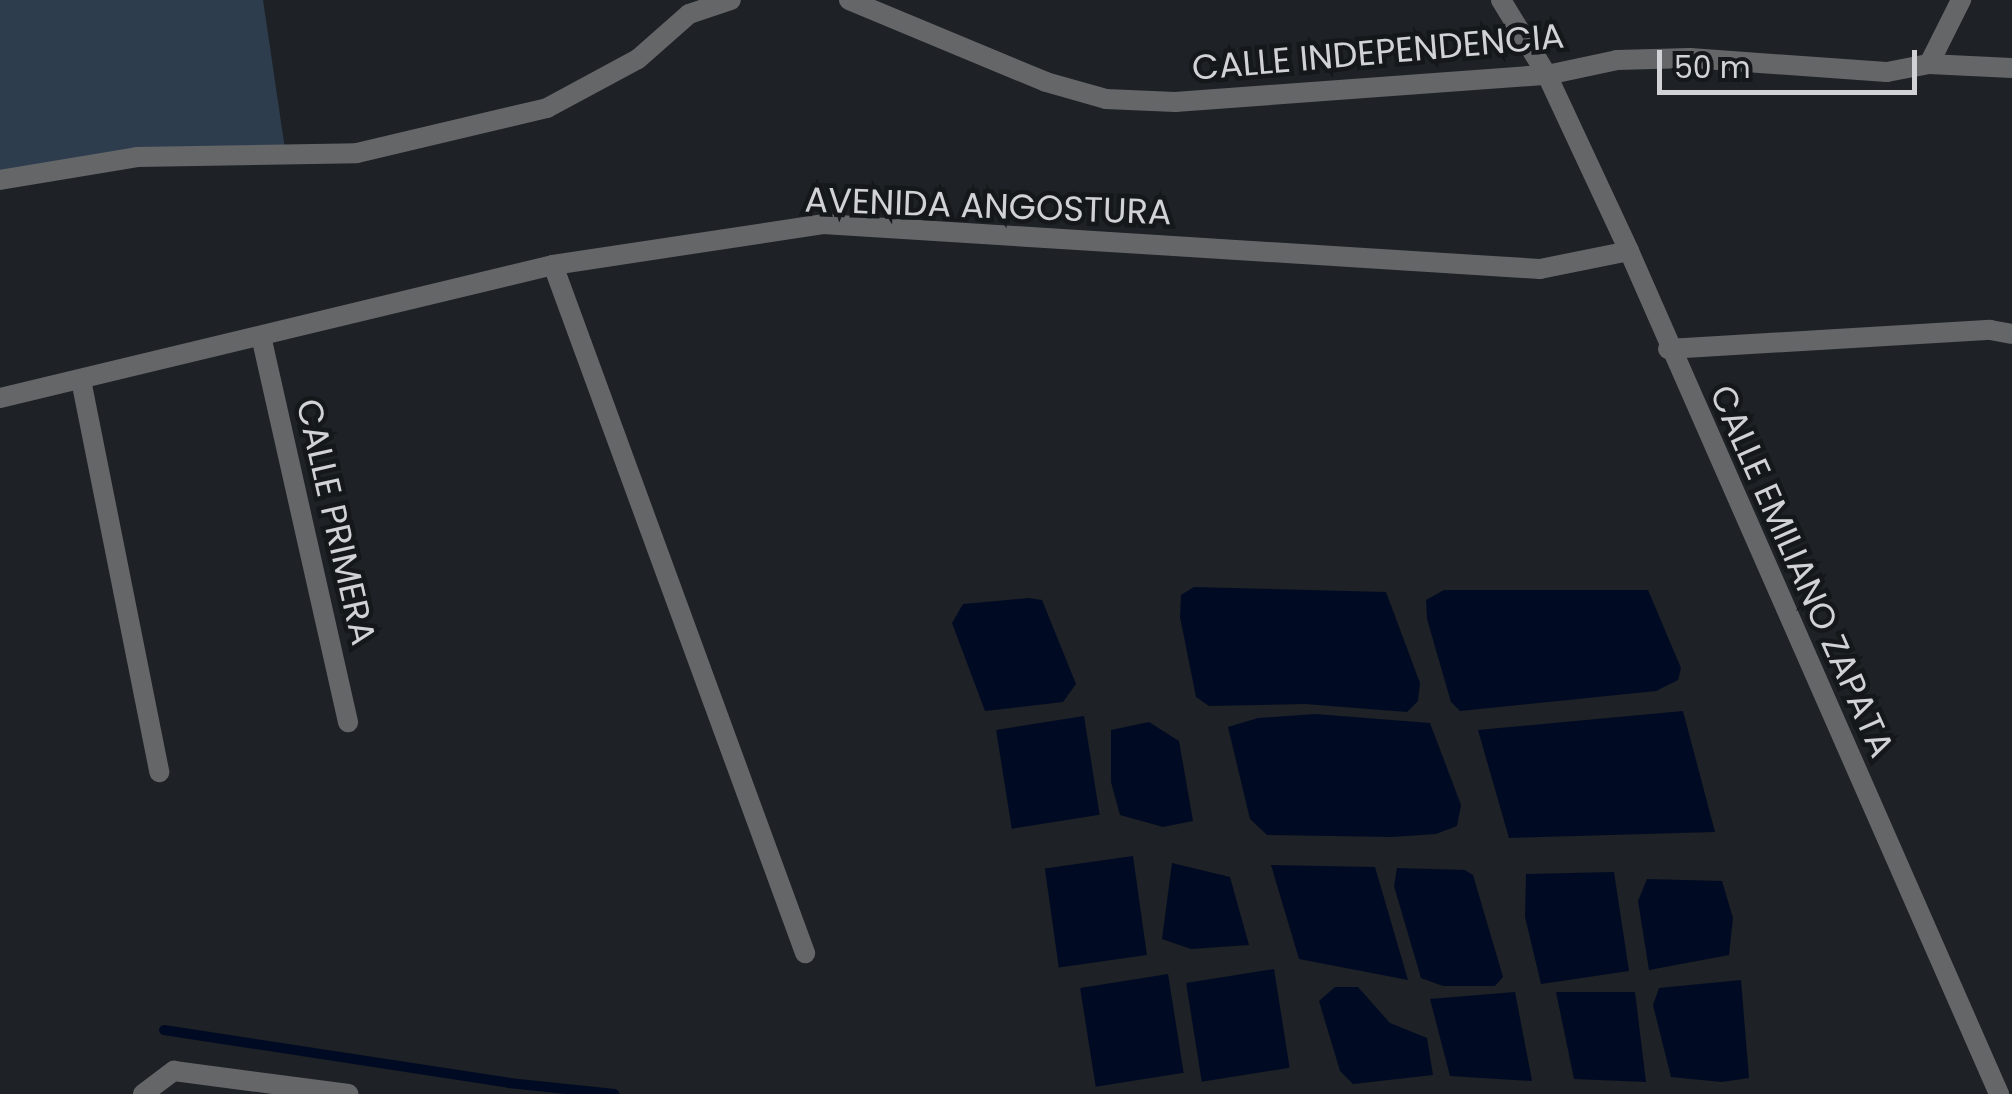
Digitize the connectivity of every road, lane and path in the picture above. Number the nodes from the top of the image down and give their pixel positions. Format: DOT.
graph roads {
  1 [pos="730,0"];
  2 [pos="849,0"];
  3 [pos="1501,0"];
  4 [pos="1960,0"];
  5 [pos="1929,64"];
  6 [pos="2012,68"];
  7 [pos="1546,75"];
  8 [pos="0,180"];
  9 [pos="1629,252"];
  10 [pos="553,265"];
  11 [pos="2012,334"];
  12 [pos="260,336"];
  13 [pos="1668,349"];
  14 [pos="80,380"];
  15 [pos="0,398"];
  16 [pos="348,722"];
  17 [pos="160,772"];
  18 [pos="805,954"];
  19 [pos="143,1094"];
  20 [pos="348,1094"];
  21 [pos="1999,1094"];
  1 -- 8 [label="street"];
  2 -- 7 [label="street, CALLE INDEPENDENCIA"];
  3 -- 7 [label="street, CALLE EMILIANO ZAPATA"];
  4 -- 5 [label="street"];
  5 -- 6 [label="street, CALLE INDEPENDENCIA"];
  5 -- 7 [label="street, CALLE INDEPENDENCIA"];
  7 -- 9 [label="street, CALLE EMILIANO ZAPATA"];
  9 -- 10 [label="street, AVENIDA ANGOSTURA"];
  9 -- 13 [label="street, CALLE EMILIANO ZAPATA"];
  10 -- 12 [label="street, AVENIDA ANGOSTURA"];
  10 -- 18 [label="street"];
  11 -- 13 [label="street"];
  12 -- 14 [label="street, AVENIDA ANGOSTURA"];
  12 -- 16 [label="street, CALLE PRIMERA"];
  13 -- 21 [label="street, CALLE EMILIANO ZAPATA"];
  14 -- 15 [label="street, AVENIDA ANGOSTURA"];
  14 -- 17 [label="street"];
  19 -- 20 [label="street"];
}
